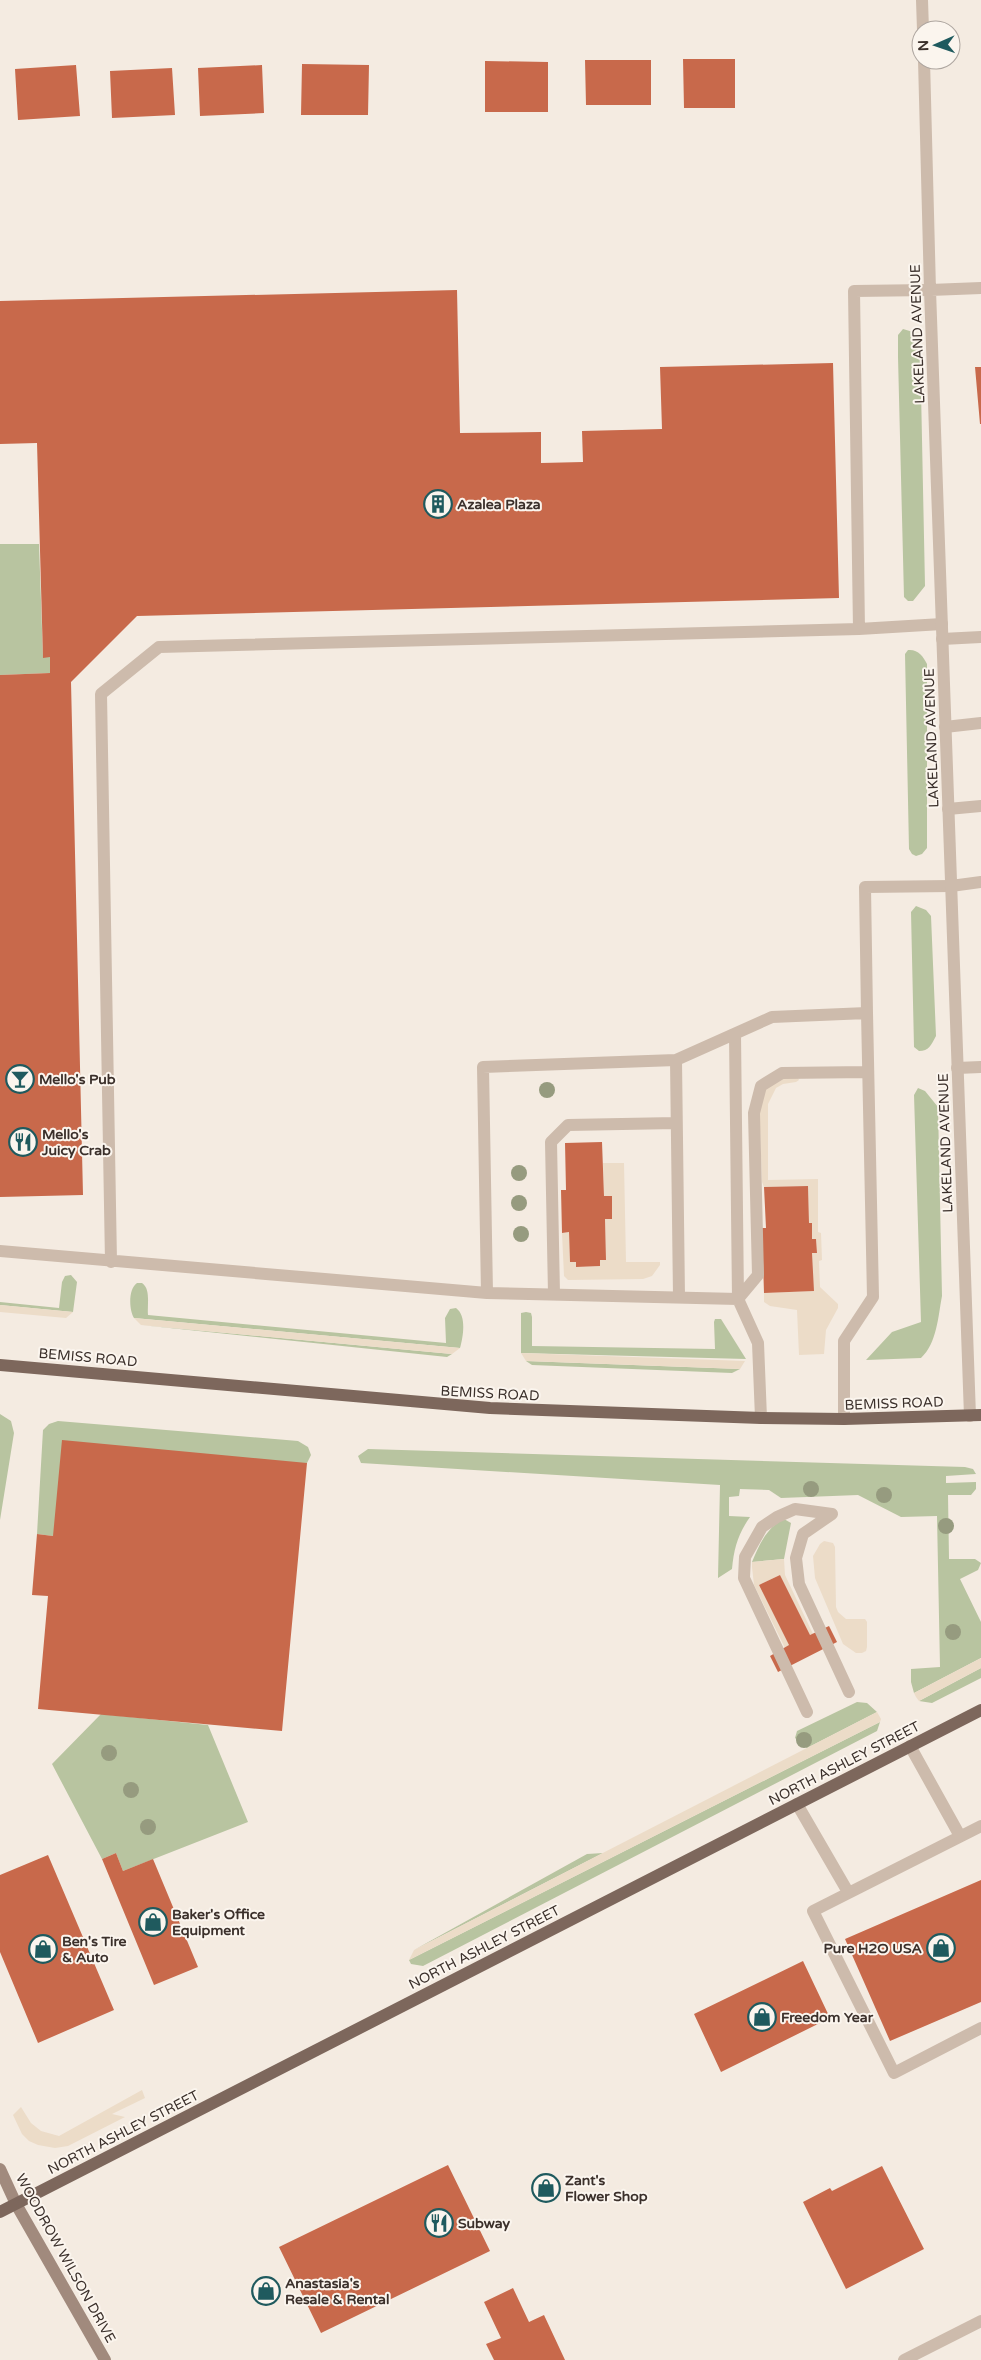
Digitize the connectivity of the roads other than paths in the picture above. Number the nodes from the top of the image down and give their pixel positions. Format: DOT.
graph roads {
  1 [pos="922,0"];
  2 [pos="923,20"];
  3 [pos="924,70"];
  4 [pos="981,288"];
  5 [pos="930,290"];
  6 [pos="942,624"];
  7 [pos="859,629"];
  8 [pos="981,637"];
  9 [pos="942,639"];
  10 [pos="981,724"];
  11 [pos="946,727"];
  12 [pos="981,806"];
  13 [pos="948,809"];
  14 [pos="981,882"];
  15 [pos="951,886"];
  16 [pos="867,1013"];
  17 [pos="735,1034"];
  18 [pos="676,1060"];
  19 [pos="981,1067"];
  20 [pos="957,1068"];
  21 [pos="868,1072"];
  22 [pos="676,1123"];
  23 [pos="0,1251"];
  24 [pos="111,1262"];
  25 [pos="487,1293"];
  26 [pos="554,1294"];
  27 [pos="679,1297"];
  28 [pos="738,1299"];
  29 [pos="0,1365"];
  30 [pos="976,1415"];
  31 [pos="761,1418"];
  32 [pos="844,1420"];
  33 [pos="849,1692"];
  34 [pos="981,1710"];
  35 [pos="807,1712"];
  36 [pos="910,1746"];
  37 [pos="797,1804"];
  38 [pos="981,1826"];
  39 [pos="960,1836"];
  40 [pos="848,1892"];
  41 [pos="981,2028"];
  42 [pos="0,2169"];
  43 [pos="16,2204"];
  44 [pos="0,2212"];
  45 [pos="981,2321"];
  46 [pos="105,2360"];
  47 [pos="904,2360"];
  1 -- 2 [label="street"];
  3 -- 5 [label="street, LAKELAND AVENUE"];
  4 -- 5 [label="street"];
  5 -- 6 [label="street, LAKELAND AVENUE"];
  5 -- 7 [label="street"];
  6 -- 7 [label="street"];
  6 -- 9 [label="street, LAKELAND AVENUE"];
  7 -- 24 [label="street"];
  8 -- 9 [label="street"];
  9 -- 11 [label="street, LAKELAND AVENUE"];
  10 -- 11 [label="street"];
  11 -- 13 [label="street, LAKELAND AVENUE"];
  12 -- 13 [label="street"];
  13 -- 15 [label="street, LAKELAND AVENUE"];
  14 -- 15 [label="street"];
  15 -- 16 [label="street"];
  15 -- 20 [label="street, LAKELAND AVENUE"];
  16 -- 17 [label="street"];
  16 -- 21 [label="street"];
  17 -- 18 [label="street"];
  17 -- 28 [label="street"];
  18 -- 22 [label="street"];
  18 -- 25 [label="street"];
  19 -- 20 [label="street"];
  20 -- 30 [label="street, LAKELAND AVENUE"];
  21 -- 28 [label="street"];
  21 -- 32 [label="street"];
  22 -- 26 [label="street"];
  22 -- 27 [label="street"];
  23 -- 24 [label="street"];
  24 -- 25 [label="street"];
  25 -- 26 [label="street"];
  26 -- 27 [label="street"];
  27 -- 28 [label="street"];
  28 -- 31 [label="street"];
  29 -- 31 [label="main road, BEMISS ROAD"];
  30 -- 32 [label="main road, BEMISS ROAD"];
  31 -- 32 [label="main road, BEMISS ROAD"];
  33 -- 35 [label="street"];
  34 -- 36 [label="main road, NORTH ASHLEY STREET"];
  36 -- 37 [label="main road, NORTH ASHLEY STREET"];
  36 -- 39 [label="street"];
  37 -- 40 [label="street"];
  37 -- 43 [label="main road, NORTH ASHLEY STREET"];
  38 -- 39 [label="street"];
  39 -- 40 [label="street"];
  40 -- 41 [label="street"];
  42 -- 43 [label="main road, WOODROW WILSON DRIVE"];
  43 -- 44 [label="main road, NORTH ASHLEY STREET"];
  43 -- 46 [label="main road, WOODROW WILSON DRIVE"];
  45 -- 47 [label="street"];
}
